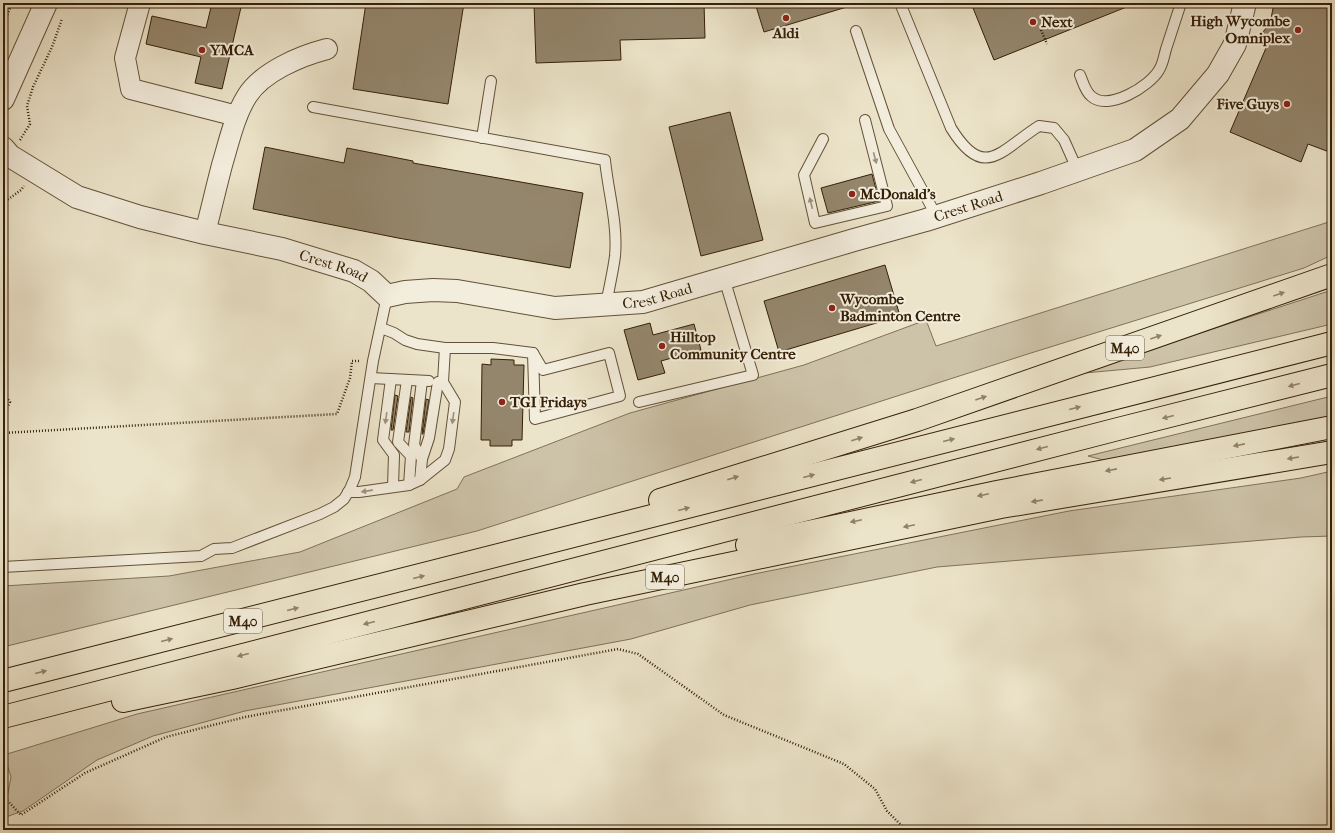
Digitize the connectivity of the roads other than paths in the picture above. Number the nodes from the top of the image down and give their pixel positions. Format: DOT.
graph roads {
  1 [pos="46,3"];
  2 [pos="140,3"];
  3 [pos="900,3"];
  4 [pos="1181,3"];
  5 [pos="1245,3"];
  6 [pos="856,31"];
  7 [pos="327,49"];
  8 [pos="1080,75"];
  9 [pos="492,81"];
  10 [pos="4,95"];
  11 [pos="312,107"];
  12 [pos="237,116"];
  13 [pos="865,120"];
  14 [pos="482,138"];
  15 [pos="823,139"];
  16 [pos="7,152"];
  17 [pos="1077,169"];
  18 [pos="937,217"];
  19 [pos="205,233"];
  20 [pos="1332,275"];
  21 [pos="724,278"];
  22 [pos="387,296"];
  23 [pos="606,305"];
  24 [pos="381,328"];
  25 [pos="1332,343"];
  26 [pos="446,348"];
  27 [pos="533,353"];
  28 [pos="1332,375"];
  29 [pos="371,378"];
  30 [pos="391,379"];
  31 [pos="407,380"];
  32 [pos="422,381"];
  33 [pos="440,382"];
  34 [pos="639,402"];
  35 [pos="1332,427"];
  36 [pos="1332,452"];
  37 [pos="422,459"];
  38 [pos="420,480"];
  39 [pos="409,485"];
  40 [pos="393,487"];
  41 [pos="348,492"];
  42 [pos="483,561"];
  43 [pos="3,567"];
  44 [pos="407,613"];
  45 [pos="3,681"];
  46 [pos="3,717"];
  47 [pos="3,726"];
  1 -- 10 [label="street"];
  2 -- 12 [label="street"];
  3 -- 17 [label="lane"];
  4 -- 8 [label="lane"];
  5 -- 17 [label="street, Crest Road"];
  6 -- 18 [label="lane"];
  7 -- 12 [label="street"];
  9 -- 14 [label="lane"];
  11 -- 14 [label="lane"];
  12 -- 19 [label="street"];
  13 -- 15 [label="lane, one-way"];
  14 -- 23 [label="lane"];
  16 -- 19 [label="street, Crest Road"];
  17 -- 18 [label="street, Crest Road"];
  18 -- 21 [label="street, Crest Road"];
  19 -- 22 [label="street, Crest Road"];
  42 -- 20 [label="highway, M40, one-way"];
  21 -- 23 [label="street, Crest Road"];
  21 -- 34 [label="lane"];
  22 -- 23 [label="street, Crest Road"];
  22 -- 24 [label="lane"];
  24 -- 26 [label="lane"];
  24 -- 29 [label="lane"];
  42 -- 25 [label="highway, M40, one-way"];
  26 -- 27 [label="lane"];
  26 -- 33 [label="lane"];
  27 -- 27 [label="lane"];
  28 -- 44 [label="highway, M40, one-way"];
  29 -- 30 [label="lane"];
  29 -- 41 [label="lane"];
  30 -- 31 [label="lane"];
  30 -- 40 [label="lane, one-way"];
  31 -- 32 [label="lane"];
  31 -- 39 [label="lane"];
  32 -- 33 [label="lane"];
  32 -- 37 [label="lane"];
  33 -- 37 [label="lane"];
  33 -- 38 [label="lane, one-way"];
  35 -- 44 [label="highway, M40, one-way"];
  36 -- 47 [label="highway, M40, one-way"];
  37 -- 38 [label="lane"];
  38 -- 39 [label="lane"];
  39 -- 40 [label="lane"];
  40 -- 41 [label="lane, one-way"];
  41 -- 43 [label="lane"];
  45 -- 42 [label="highway, M40, one-way"];
  44 -- 46 [label="highway, M40, one-way"];
}
